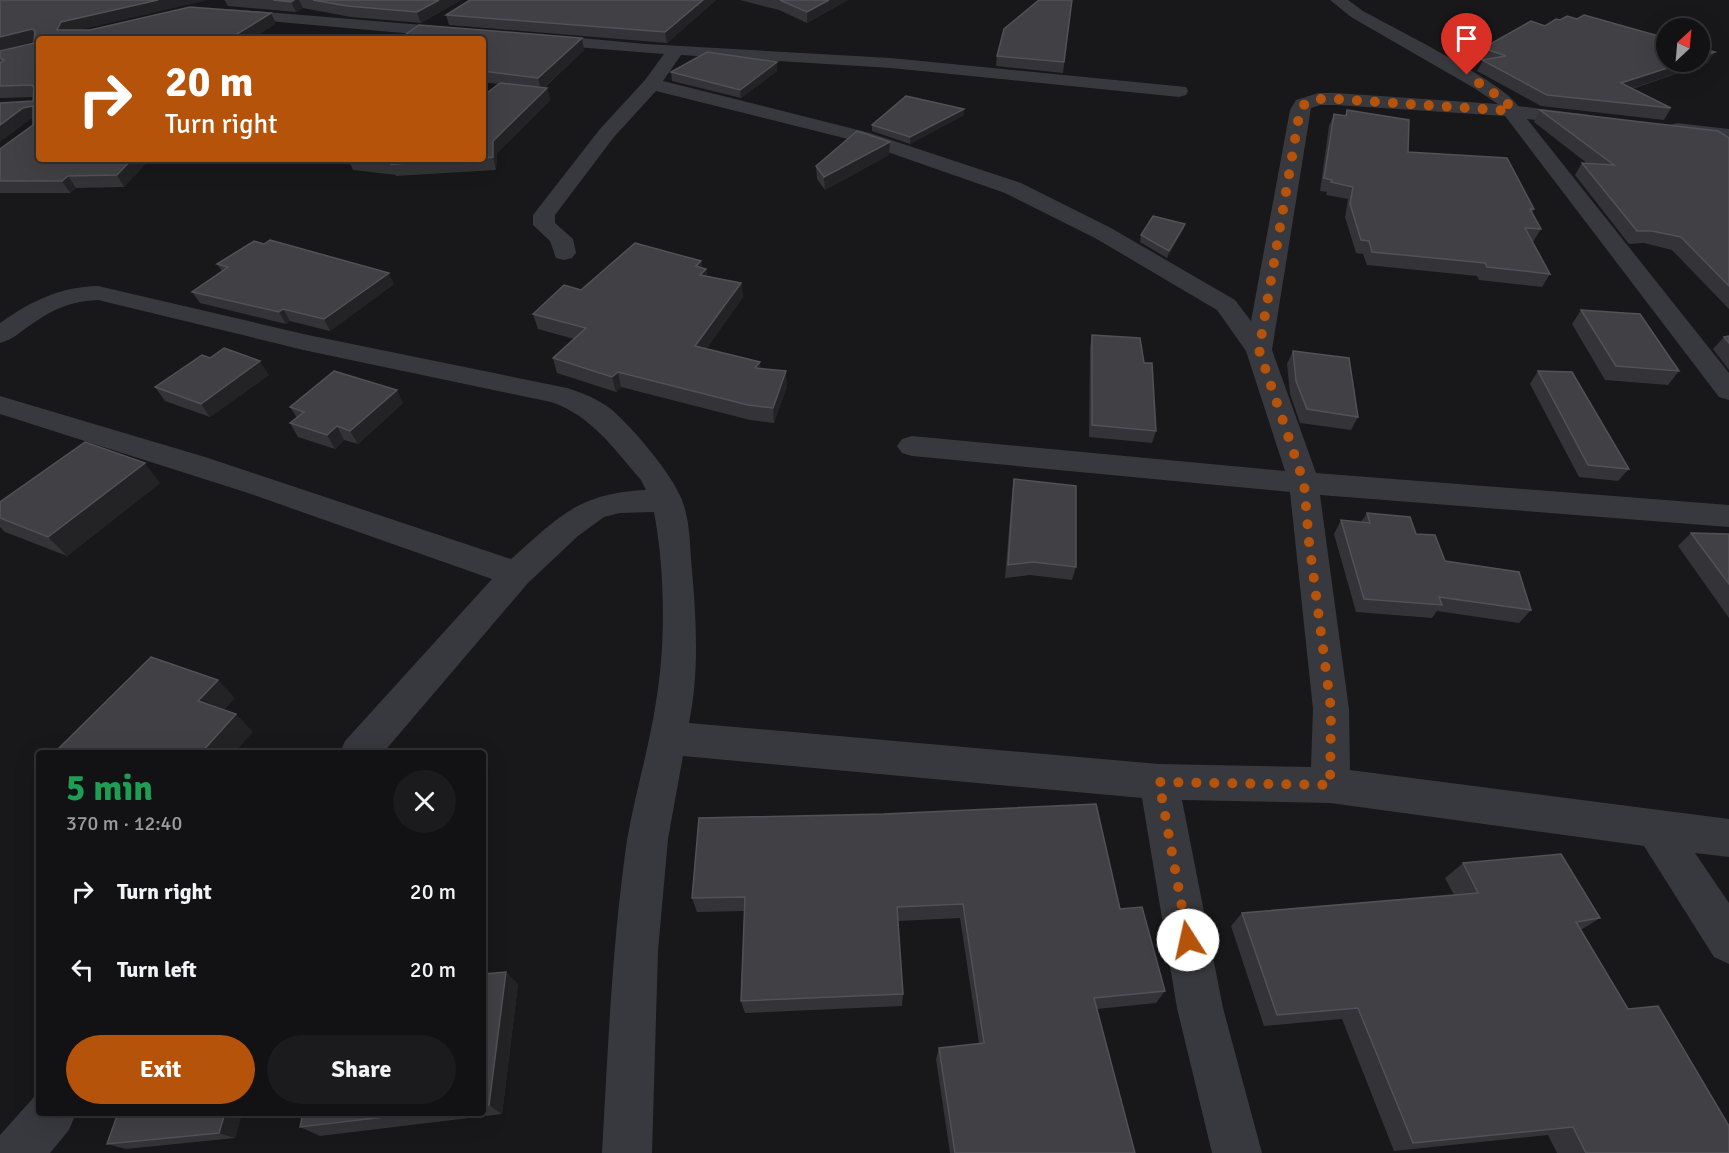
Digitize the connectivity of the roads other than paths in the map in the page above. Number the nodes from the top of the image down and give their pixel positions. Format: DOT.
graph roads {
  1 [pos="234,0"];
  2 [pos="1338,0"];
  3 [pos="451,15"];
  4 [pos="424,30"];
  5 [pos="477,34"];
  6 [pos="522,38"];
  7 [pos="676,49"];
  8 [pos="652,84"];
  9 [pos="1179,91"];
  10 [pos="1511,111"];
  11 [pos="1603,121"];
  12 [pos="1660,127"];
  13 [pos="1729,135"];
  14 [pos="564,253"];
  15 [pos="0,335"];
  16 [pos="1259,350"];
  17 [pos="1729,392"];
  18 [pos="0,405"];
  19 [pos="912,446"];
  20 [pos="1304,483"];
  21 [pos="667,500"];
  22 [pos="1729,516"];
  23 [pos="516,574"];
  24 [pos="667,738"];
  25 [pos="362,750"];
  26 [pos="1159,782"];
  27 [pos="1330,785"];
  28 [pos="1657,830"];
  29 [pos="1729,838"];
  30 [pos="1729,942"];
  31 [pos="49,1116"];
  32 [pos="17,1153"];
  33 [pos="627,1153"];
  34 [pos="1238,1153"];
  1 -- 4 [label="street"];
  2 -- 10 [label="street"];
  3 -- 4 [label="street"];
  4 -- 5 [label="street"];
  6 -- 7 [label="street"];
  7 -- 8 [label="street"];
  7 -- 9 [label="street"];
  8 -- 14 [label="street"];
  8 -- 16 [label="street"];
  10 -- 11 [label="street"];
  10 -- 16 [label="street"];
  10 -- 17 [label="street"];
  12 -- 13 [label="street"];
  15 -- 21 [label="street"];
  16 -- 20 [label="street"];
  18 -- 23 [label="street"];
  19 -- 20 [label="street"];
  20 -- 22 [label="street"];
  20 -- 27 [label="street"];
  21 -- 23 [label="street"];
  21 -- 24 [label="street"];
  23 -- 25 [label="street"];
  24 -- 26 [label="street"];
  24 -- 33 [label="street"];
  26 -- 27 [label="street"];
  26 -- 34 [label="street"];
  27 -- 28 [label="street"];
  28 -- 29 [label="street"];
  28 -- 30 [label="street"];
  31 -- 32 [label="street"];
}
